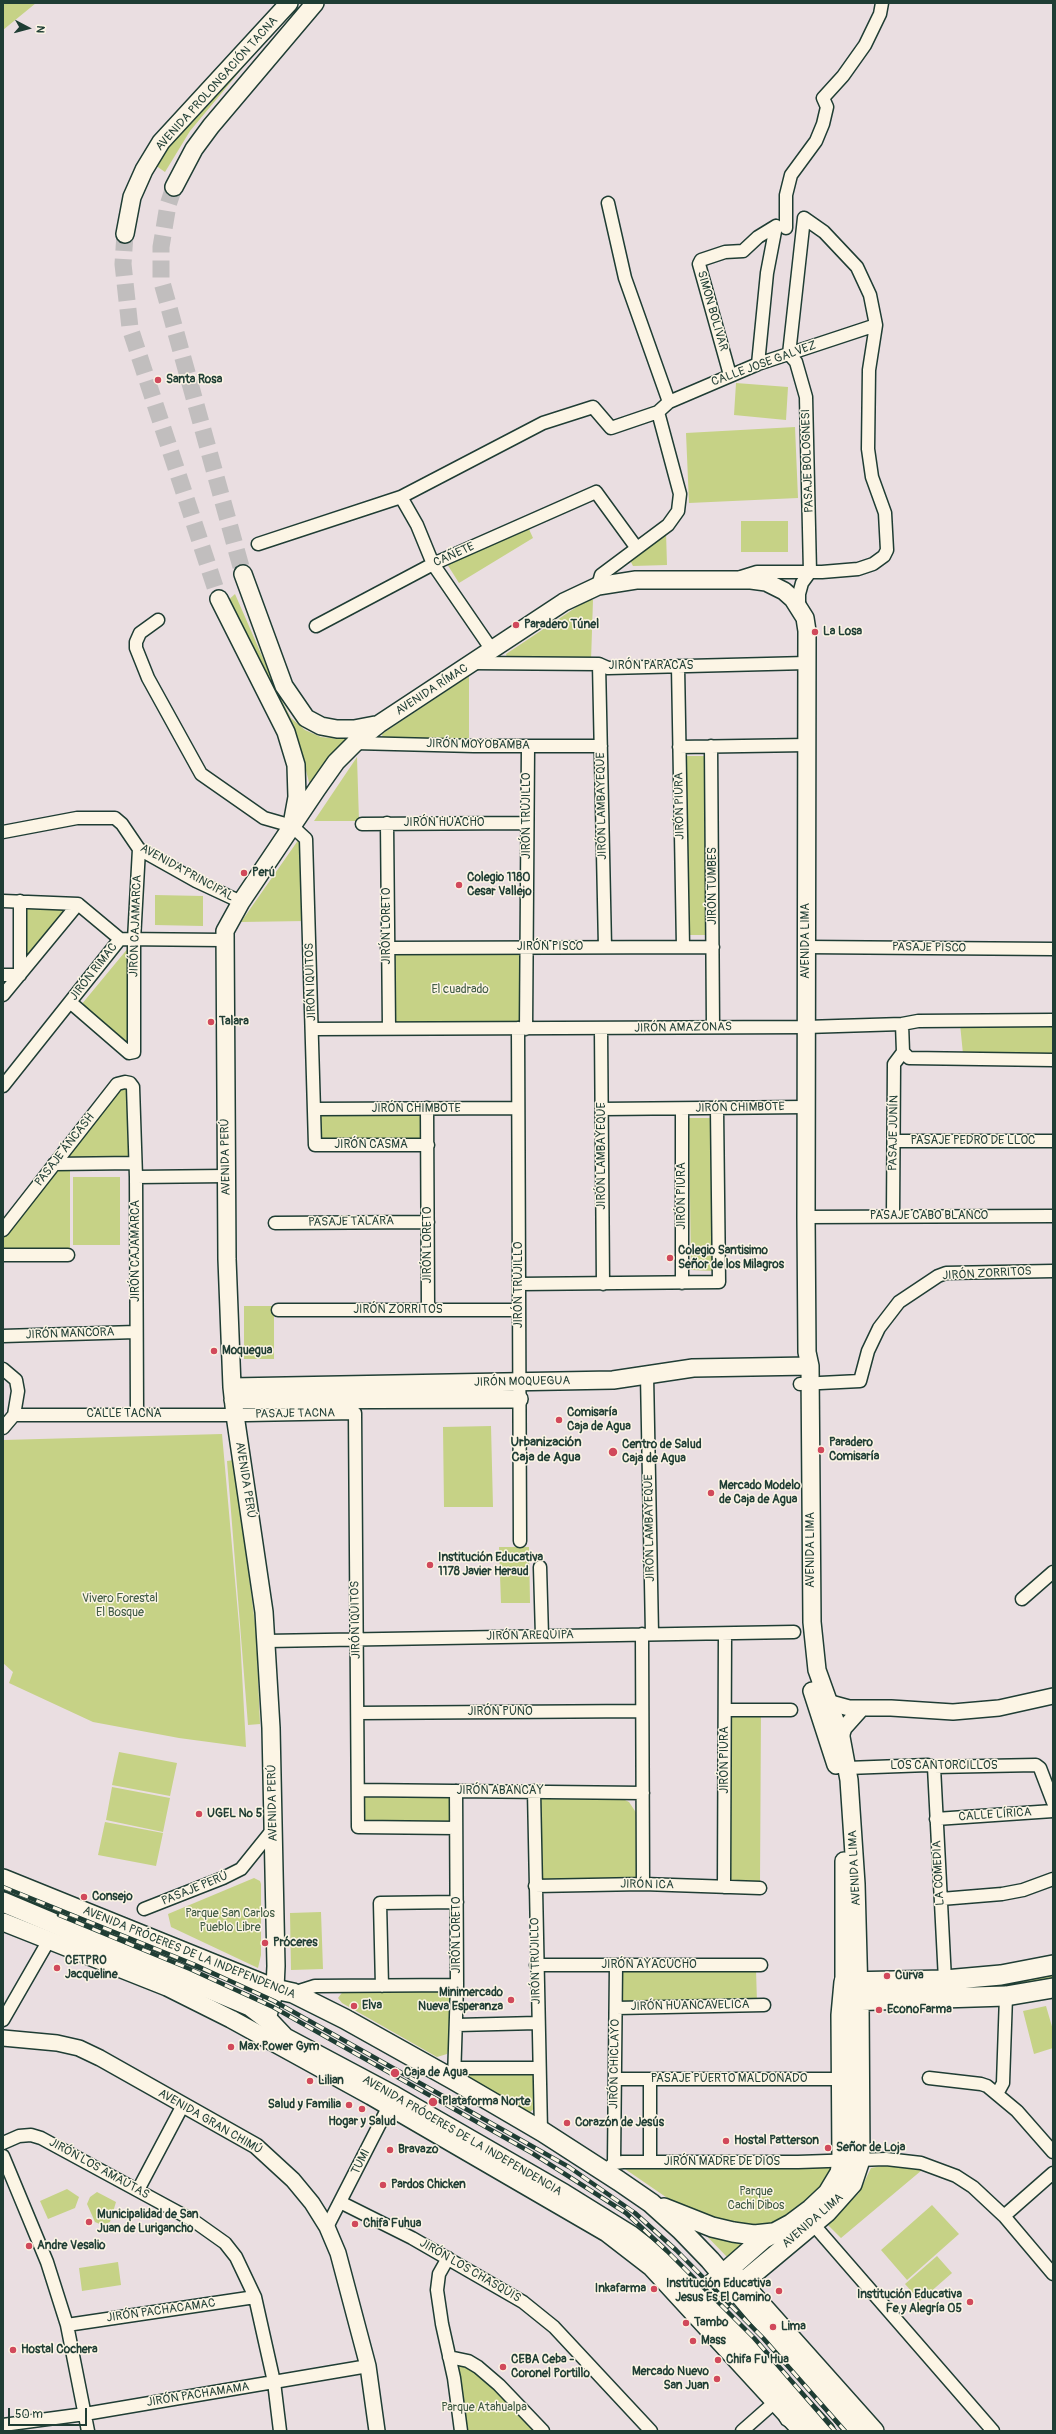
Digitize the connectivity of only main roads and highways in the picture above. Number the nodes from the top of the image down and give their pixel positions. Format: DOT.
graph roads {
  1 [pos="290,3"];
  2 [pos="315,3"];
  3 [pos="174,187"];
  4 [pos="125,234"];
  5 [pos="242,574"];
  6 [pos="733,580"];
  7 [pos="219,599"];
  8 [pos="379,724"];
  9 [pos="292,826"];
  10 [pos="223,940"];
  11 [pos="806,1361"];
  12 [pos="805,1384"];
  13 [pos="233,1401"];
  14 [pos="835,1740"];
  15 [pos="3,1879"];
  16 [pos="3,1902"];
  17 [pos="3,1922"];
  18 [pos="1053,1965"];
  19 [pos="851,1982"];
  20 [pos="1053,1988"];
  21 [pos="284,1991"];
  22 [pos="851,2001"];
  23 [pos="267,2019"];
  24 [pos="391,2101"];
  25 [pos="851,2160"];
  26 [pos="651,2203"];
  27 [pos="776,2232"];
  28 [pos="725,2271"];
  29 [pos="738,2286"];
  30 [pos="692,2301"];
  31 [pos="705,2314"];
  32 [pos="833,2383"];
  33 [pos="840,2412"];
  34 [pos="795,2424"];
  35 [pos="824,2431"];
  36 [pos="856,2431"];
  37 [pos="875,2431"];
  1 -- 4 [label="main road, AVENIDA PROLONGACIÓN TACNA"];
  2 -- 3 [label="main road, AVENIDA PROLONGACIÓN TACNA"];
  5 -- 8 [label="main road"];
  6 -- 8 [label="main road, AVENIDA RÍMAC"];
  6 -- 11 [label="main road, AVENIDA LIMA"];
  7 -- 9 [label="main road"];
  8 -- 9 [label="main road, AVENIDA RÍMAC"];
  9 -- 10 [label="main road, AVENIDA RÍMAC"];
  10 -- 13 [label="main road, AVENIDA PERÚ"];
  11 -- 12 [label="main road, AVENIDA LIMA"];
  11 -- 13 [label="main road, JIRÓN MOQUEGUA"];
  12 -- 14 [label="main road, AVENIDA LIMA"];
  12 -- 14 [label="main road, AVENIDA LIMA"];
  13 -- 21 [label="main road, AVENIDA PERÚ"];
  14 -- 19 [label="main road, AVENIDA LIMA"];
  14 -- 19 [label="main road, AVENIDA LIMA"];
  15 -- 21 [label="main road, AVENIDA PRÓCERES DE LA INDEPENDENCIA"];
  16 -- 23 [label="main road, AVENIDA PRÓCERES DE LA INDEPENDENCIA"];
  17 -- 24 [label="main road, AVENIDA PRÓCERES DE LA INDEPENDENCIA"];
  18 -- 19 [label="main road"];
  19 -- 22 [label="main road, AVENIDA LIMA"];
  20 -- 22 [label="main road"];
  21 -- 23 [label="main road, AVENIDA PERÚ"];
  21 -- 26 [label="main road, AVENIDA PRÓCERES DE LA INDEPENDENCIA"];
  22 -- 25 [label="main road, AVENIDA LIMA"];
  22 -- 25 [label="main road, AVENIDA LIMA"];
  23 -- 24 [label="main road, AVENIDA PRÓCERES DE LA INDEPENDENCIA"];
  24 -- 30 [label="main road, AVENIDA PRÓCERES DE LA INDEPENDENCIA"];
  25 -- 27 [label="main road, AVENIDA LIMA"];
  25 -- 29 [label="main road, AVENIDA LIMA"];
  26 -- 27 [label="main road"];
  26 -- 28 [label="main road, AVENIDA PRÓCERES DE LA INDEPENDENCIA"];
  27 -- 28 [label="main road, AVENIDA LIMA"];
  28 -- 29 [label="main road, AVENIDA PRÓCERES DE LA INDEPENDENCIA"];
  28 -- 30 [label="main road, AVENIDA LIMA"];
  29 -- 31 [label="main road, AVENIDA LIMA"];
  29 -- 32 [label="main road, AVENIDA PRÓCERES DE LA INDEPENDENCIA"];
  29 -- 33 [label="main road, AVENIDA PRÓCERES DE LA INDEPENDENCIA"];
  30 -- 31 [label="main road, AVENIDA PRÓCERES DE LA INDEPENDENCIA"];
  31 -- 34 [label="main road, AVENIDA PRÓCERES DE LA INDEPENDENCIA"];
  31 -- 35 [label="main road, AVENIDA PRÓCERES DE LA INDEPENDENCIA"];
  32 -- 33 [label="main road"];
  32 -- 37 [label="main road, AVENIDA PRÓCERES DE LA INDEPENDENCIA"];
  33 -- 36 [label="main road, AVENIDA PRÓCERES DE LA INDEPENDENCIA"];
  34 -- 35 [label="main road"];
}
